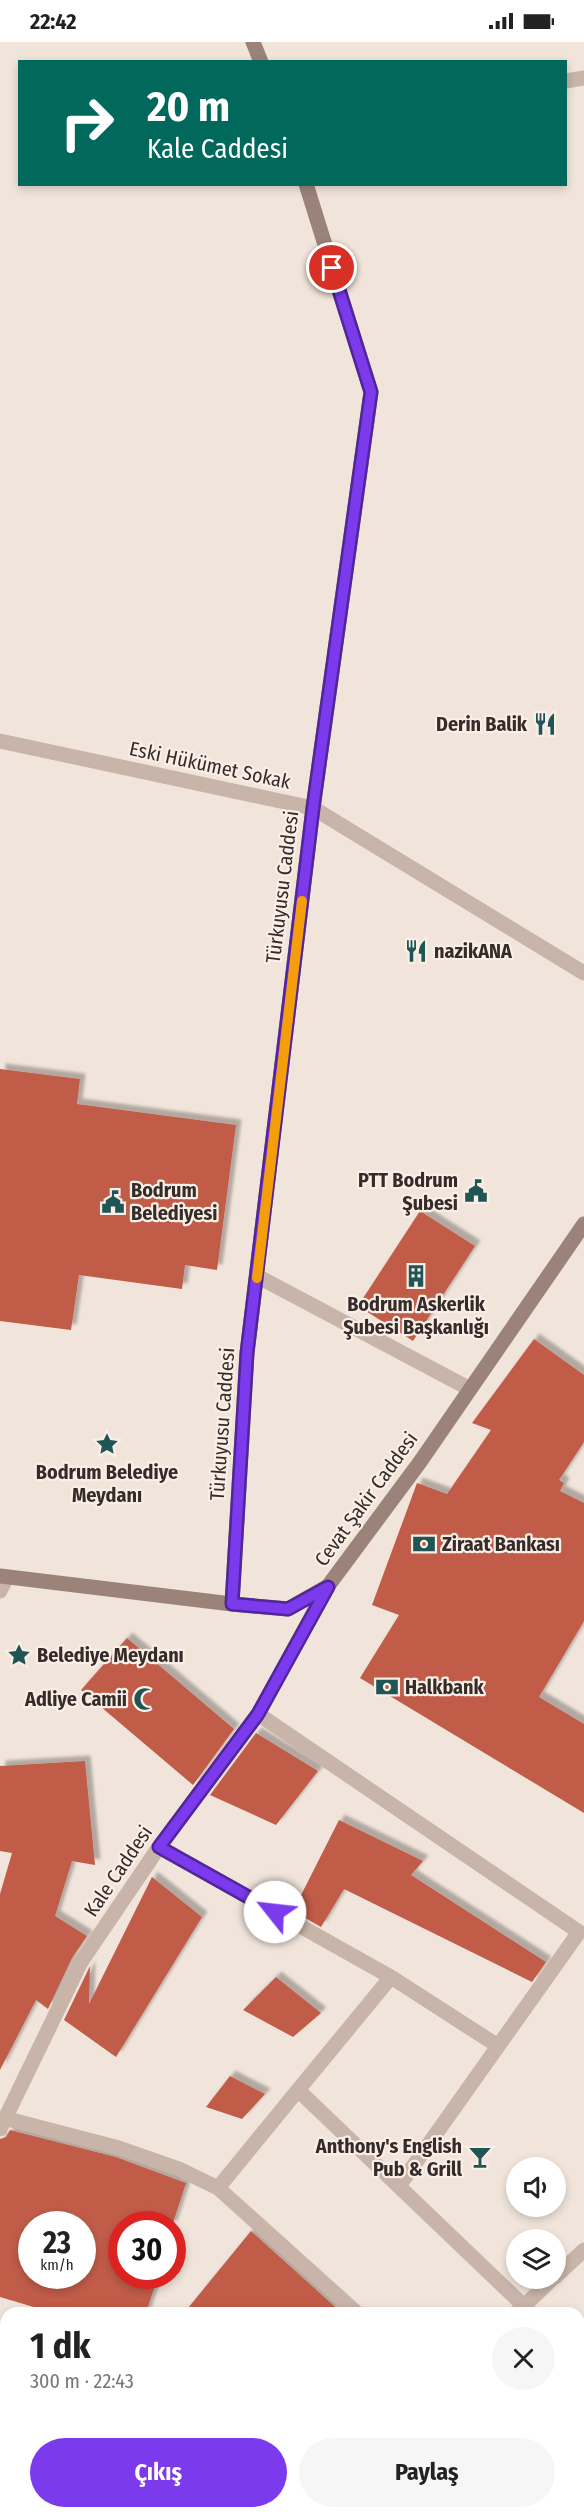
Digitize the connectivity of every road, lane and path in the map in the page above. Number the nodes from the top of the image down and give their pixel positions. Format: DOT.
graph roads {
  1 [pos="253,42"];
  2 [pos="260,60"];
  3 [pos="584,78"];
  4 [pos="567,81"];
  5 [pos="307,186"];
  6 [pos="0,741"];
  7 [pos="313,808"];
  8 [pos="584,973"];
  9 [pos="584,1224"];
  10 [pos="257,1276"];
  11 [pos="470,1389"];
  12 [pos="2,1582"];
  13 [pos="328,1587"];
  14 [pos="232,1604"];
  15 [pos="258,1714"];
  16 [pos="159,1847"];
  17 [pos="581,1928"];
  18 [pos="392,1977"];
  19 [pos="498,2046"];
  20 [pos="298,2090"];
  21 [pos="2,2124"];
  22 [pos="399,2186"];
  23 [pos="218,2188"];
  24 [pos="584,2250"];
  25 [pos="566,2267"];
  26 [pos="542,2289"];
  27 [pos="350,2307"];
  28 [pos="517,2307"];
  29 [pos="523,2307"];
  1 -- 2 [label="street"];
  3 -- 4 [label="street"];
  5 -- 7 [label="street, Türkuyusu Caddesi"];
  6 -- 7 [label="street, Eski Hükümet Sokak"];
  7 -- 8 [label="street, Eski Hükümet Sokak"];
  7 -- 10 [label="street, Türkuyusu Caddesi"];
  9 -- 11 [label="street, Cevat Şakir Caddesi"];
  10 -- 11 [label="street"];
  10 -- 14 [label="street, Türkuyusu Caddesi"];
  11 -- 13 [label="street, Cevat Şakir Caddesi"];
  12 -- 14 [label="street, Cevat Şakir Caddesi"];
  13 -- 14 [label="street, Cevat Şakir Caddesi"];
  13 -- 15 [label="street, Kale Caddesi"];
  15 -- 16 [label="street, Kale Caddesi"];
  15 -- 17 [label="street"];
  16 -- 18 [label="street"];
  16 -- 21 [label="street, Kale Caddesi"];
  17 -- 19 [label="street"];
  18 -- 19 [label="street"];
  18 -- 20 [label="street"];
  19 -- 22 [label="street"];
  20 -- 22 [label="street"];
  20 -- 23 [label="street"];
  21 -- 23 [label="street"];
  22 -- 28 [label="street"];
  23 -- 27 [label="street"];
  24 -- 25 [label="street"];
  26 -- 29 [label="street"];
}
